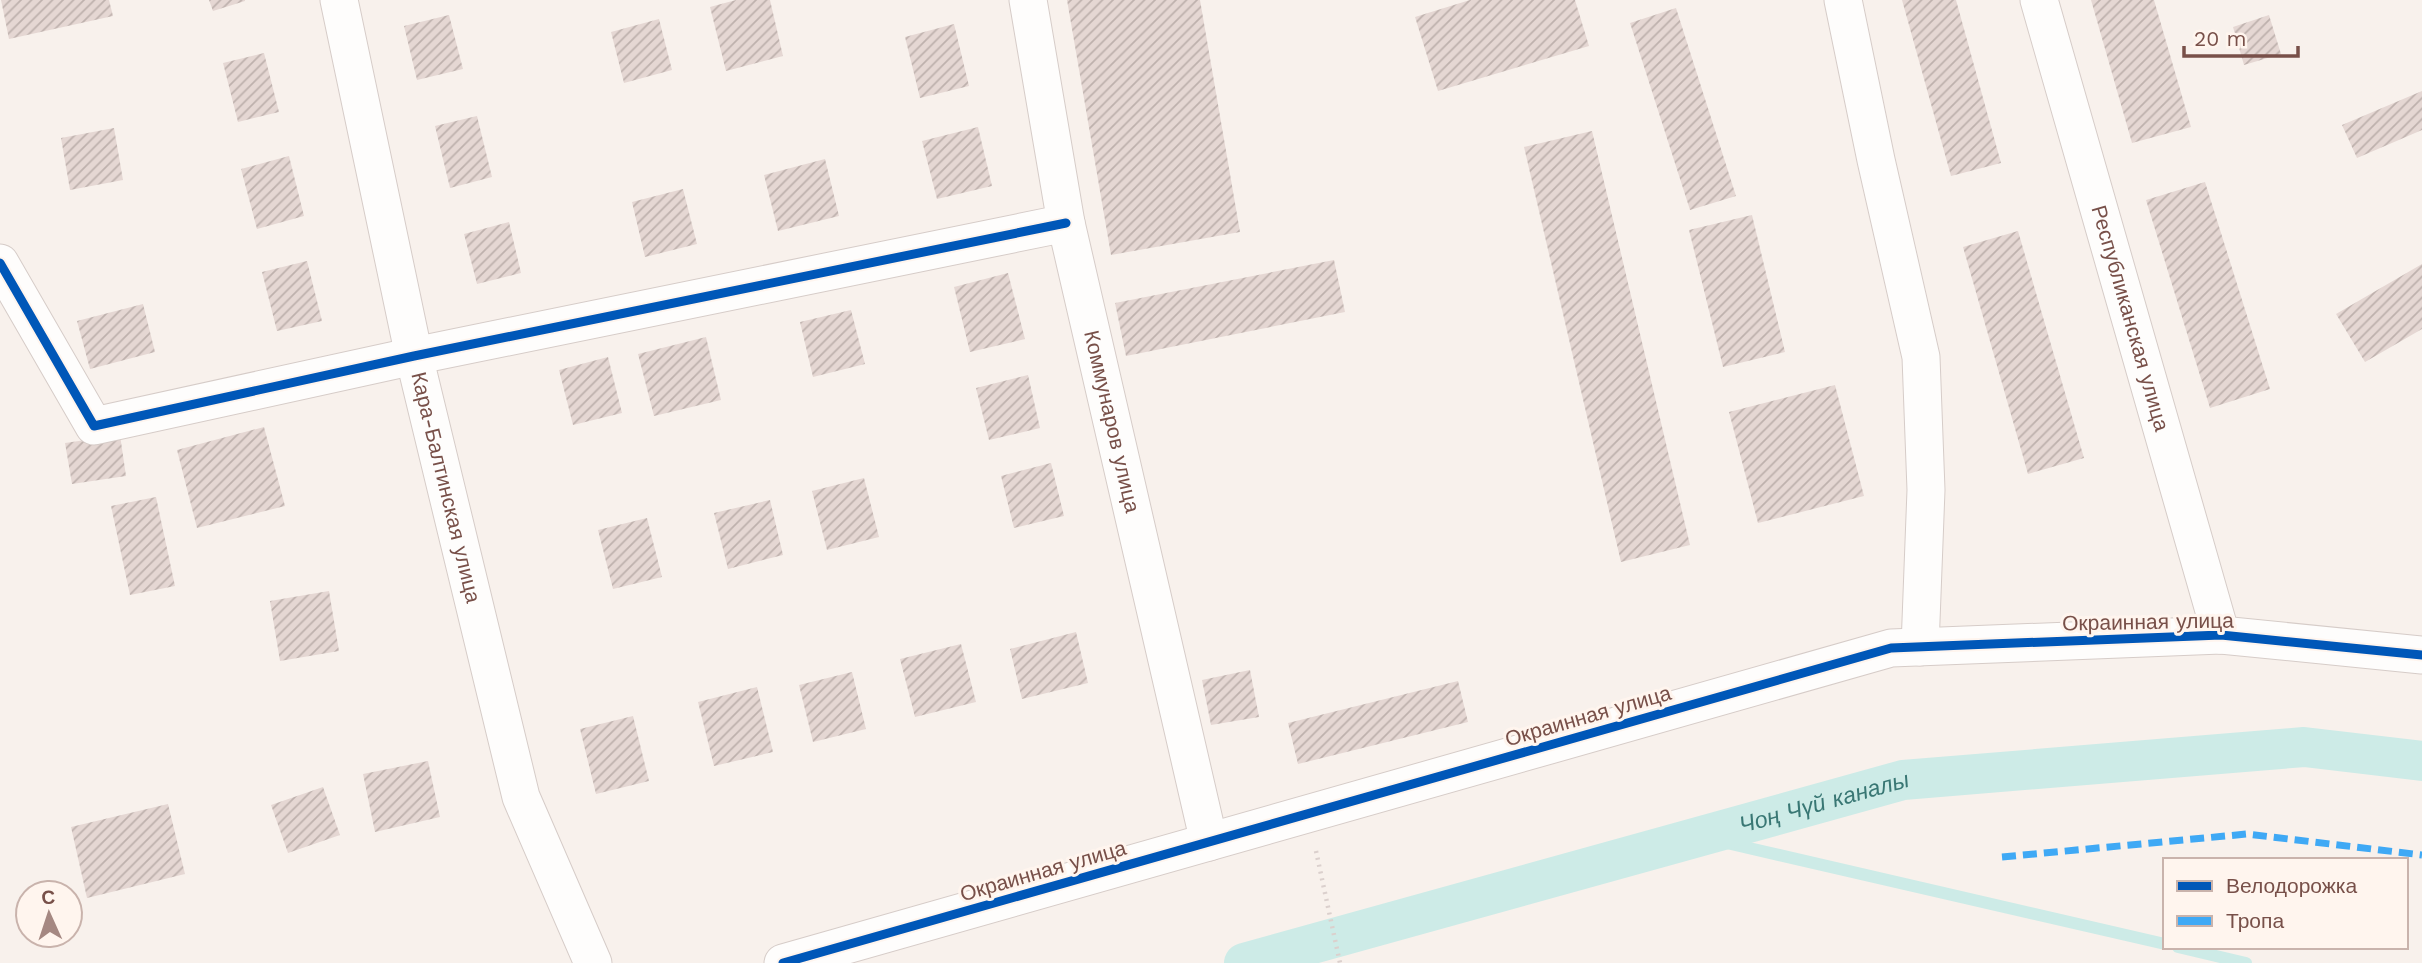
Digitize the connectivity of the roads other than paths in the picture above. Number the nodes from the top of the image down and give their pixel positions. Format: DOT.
graph roads {
  1 [pos="340,0"];
  2 [pos="1028,0"];
  3 [pos="1843,0"];
  4 [pos="2039,0"];
  5 [pos="1066,222"];
  6 [pos="0,263"];
  7 [pos="414,356"];
  8 [pos="2221,635"];
  9 [pos="1920,647"];
  10 [pos="2422,655"];
  11 [pos="1209,842"];
  12 [pos="593,963"];
  13 [pos="783,963"];
  1 -- 7 [label="street, Кара-Балтинская улица"];
  2 -- 5 [label="street, Коммунаров улица"];
  3 -- 9 [label="street"];
  4 -- 8 [label="street, Республиканская улица"];
  5 -- 7 [label="street"];
  5 -- 11 [label="street, Коммунаров улица"];
  6 -- 7 [label="street"];
  7 -- 12 [label="street, Кара-Балтинская улица"];
  8 -- 9 [label="street, Окраинная улица"];
  8 -- 10 [label="street, Окраинная улица"];
  9 -- 11 [label="street, Окраинная улица"];
  11 -- 13 [label="street, Окраинная улица"];
}
